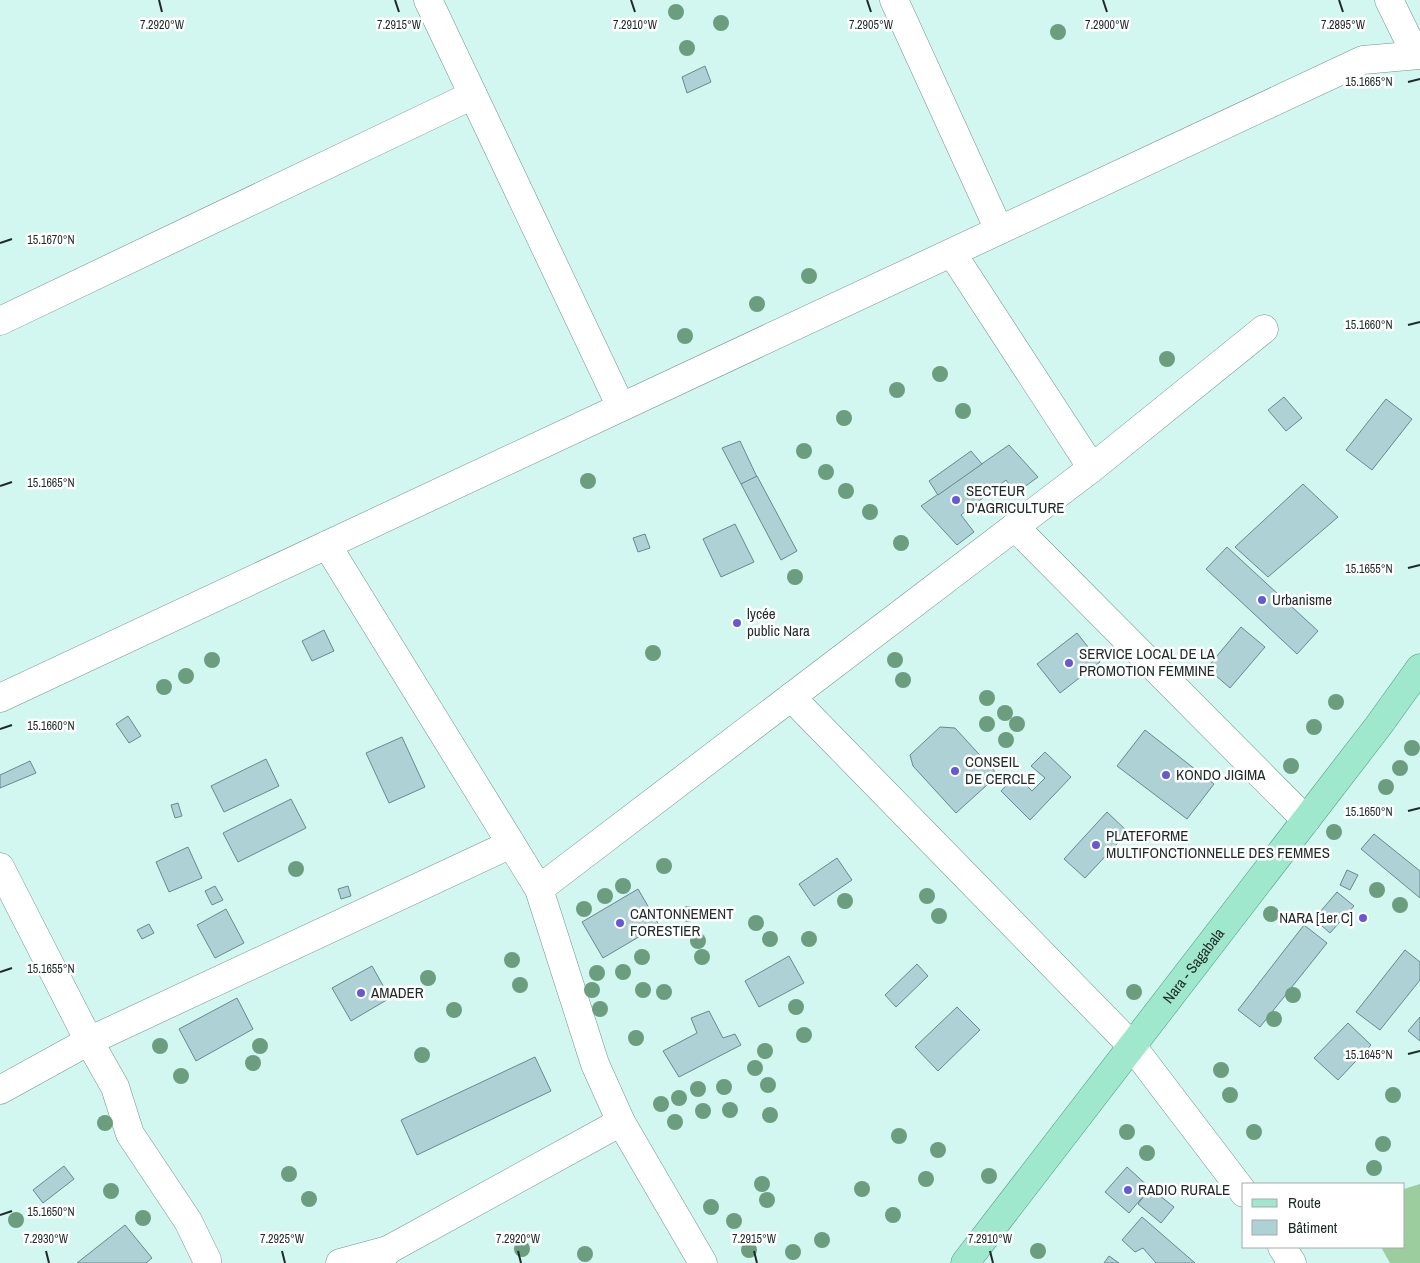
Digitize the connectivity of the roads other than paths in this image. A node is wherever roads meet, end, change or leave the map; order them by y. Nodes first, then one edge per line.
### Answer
1 (428, 0) edge
2 (894, 0) edge
3 (1389, 0) edge
4 (1418, 55) edge
5 (473, 95) junction
6 (999, 230) junction
7 (952, 253) junction
8 (0, 321) edge
9 (1264, 329) dead end
10 (621, 407) junction
11 (1092, 468) junction
12 (1015, 527) junction
13 (327, 545) junction
14 (1420, 668) edge
15 (791, 697) junction
16 (0, 698) edge
17 (1306, 820) junction
18 (511, 844) junction
19 (0, 868) edge
20 (539, 889) junction
21 (89, 1041) junction
22 (1132, 1046) junction
23 (0, 1090) edge
24 (621, 1122) junction
25 (1242, 1190) edge
26 (1283, 1248) edge
27 (383, 1256) edge
28 (207, 1263) edge
29 (340, 1263) edge
30 (703, 1263) edge
31 (965, 1263) edge
32 (1292, 1263) edge

1 - 5 street
2 - 6 street
3 - 4 street
4 - 6 street
5 - 8 street
5 - 10 street
6 - 7 street
7 - 10 street
7 - 11 street
9 - 11 street
10 - 13 street
11 - 12 street
12 - 15 street
12 - 17 street
13 - 16 street
13 - 18 street
14 - 17 main road, Nara - Sagabala
15 - 20 street
15 - 22 street
17 - 22 main road, Nara - Sagabala
18 - 20 street
18 - 21 street
19 - 21 street
20 - 24 street
21 - 23 street
21 - 28 street
22 - 25 street
22 - 31 main road, Nara - Sagabala
24 - 27 street
24 - 30 street
26 - 32 street
27 - 29 street

